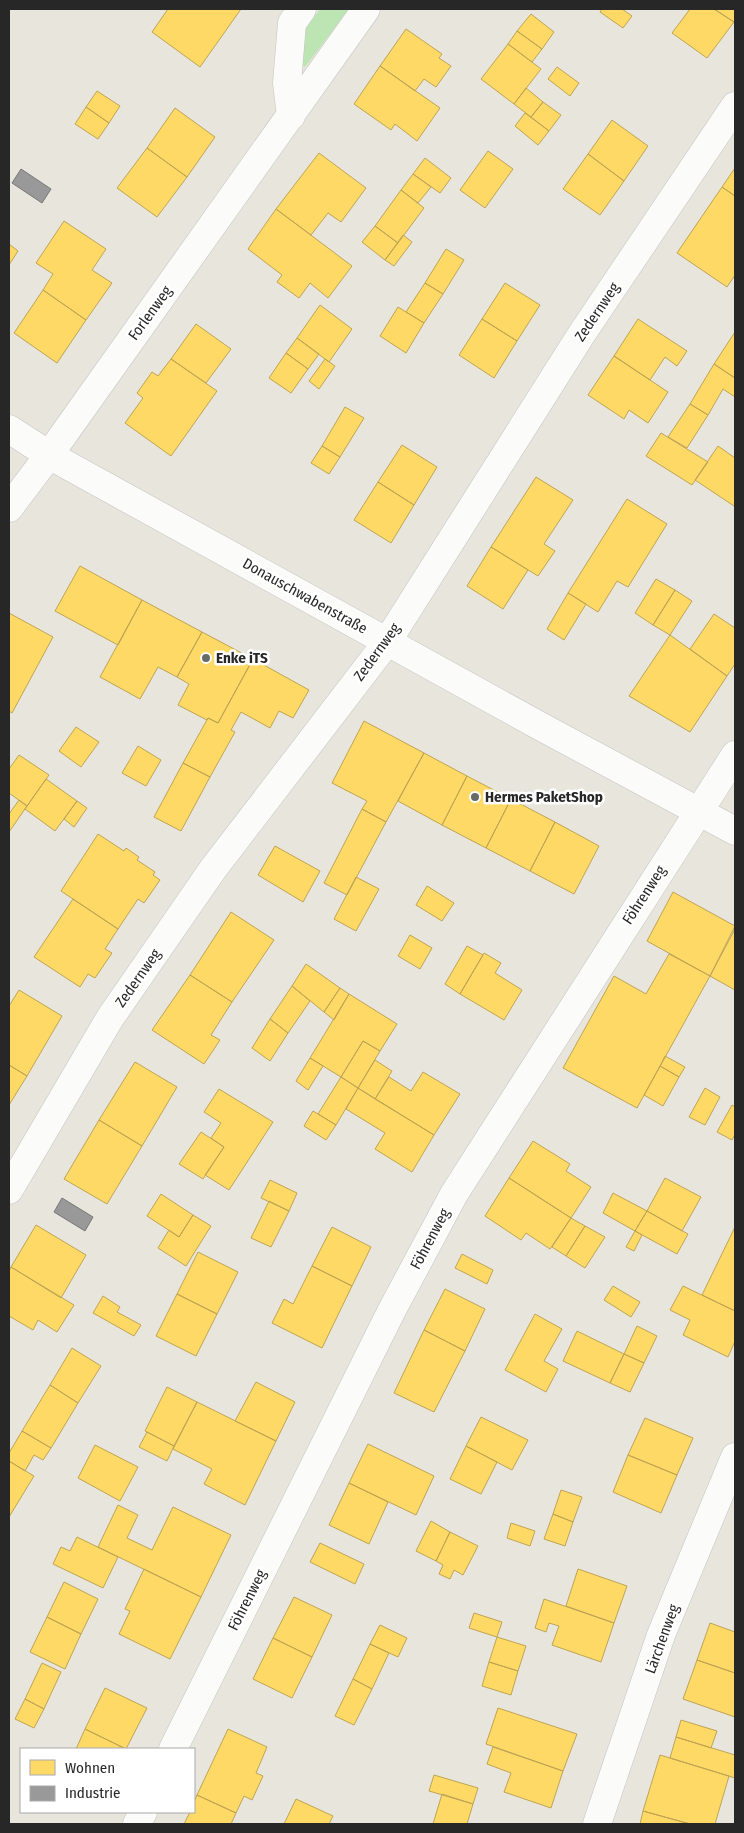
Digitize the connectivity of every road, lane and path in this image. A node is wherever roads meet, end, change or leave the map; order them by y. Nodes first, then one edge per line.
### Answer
1 (302, 9) edge
2 (366, 9) edge
3 (735, 106) edge
4 (291, 116) junction
5 (9, 429) edge
6 (49, 455) junction
7 (9, 508) edge
8 (387, 642) junction
9 (735, 755) edge
10 (698, 811) junction
11 (735, 831) edge
12 (9, 1190) edge
13 (735, 1457) edge
14 (173, 1748) edge
15 (597, 1824) edge

1 - 4 street
2 - 4 street, Forlenweg
3 - 8 street, Zedernweg
4 - 6 street, Forlenweg
5 - 6 street, Donauschwabenstraße
6 - 7 street, Forlenweg
6 - 8 street, Donauschwabenstraße
8 - 10 street, Donauschwabenstraße
8 - 12 street, Zedernweg
9 - 10 street, Föhrenweg
10 - 11 street, Donauschwabenstraße
10 - 14 street, Föhrenweg
13 - 15 street, Lärchenweg

